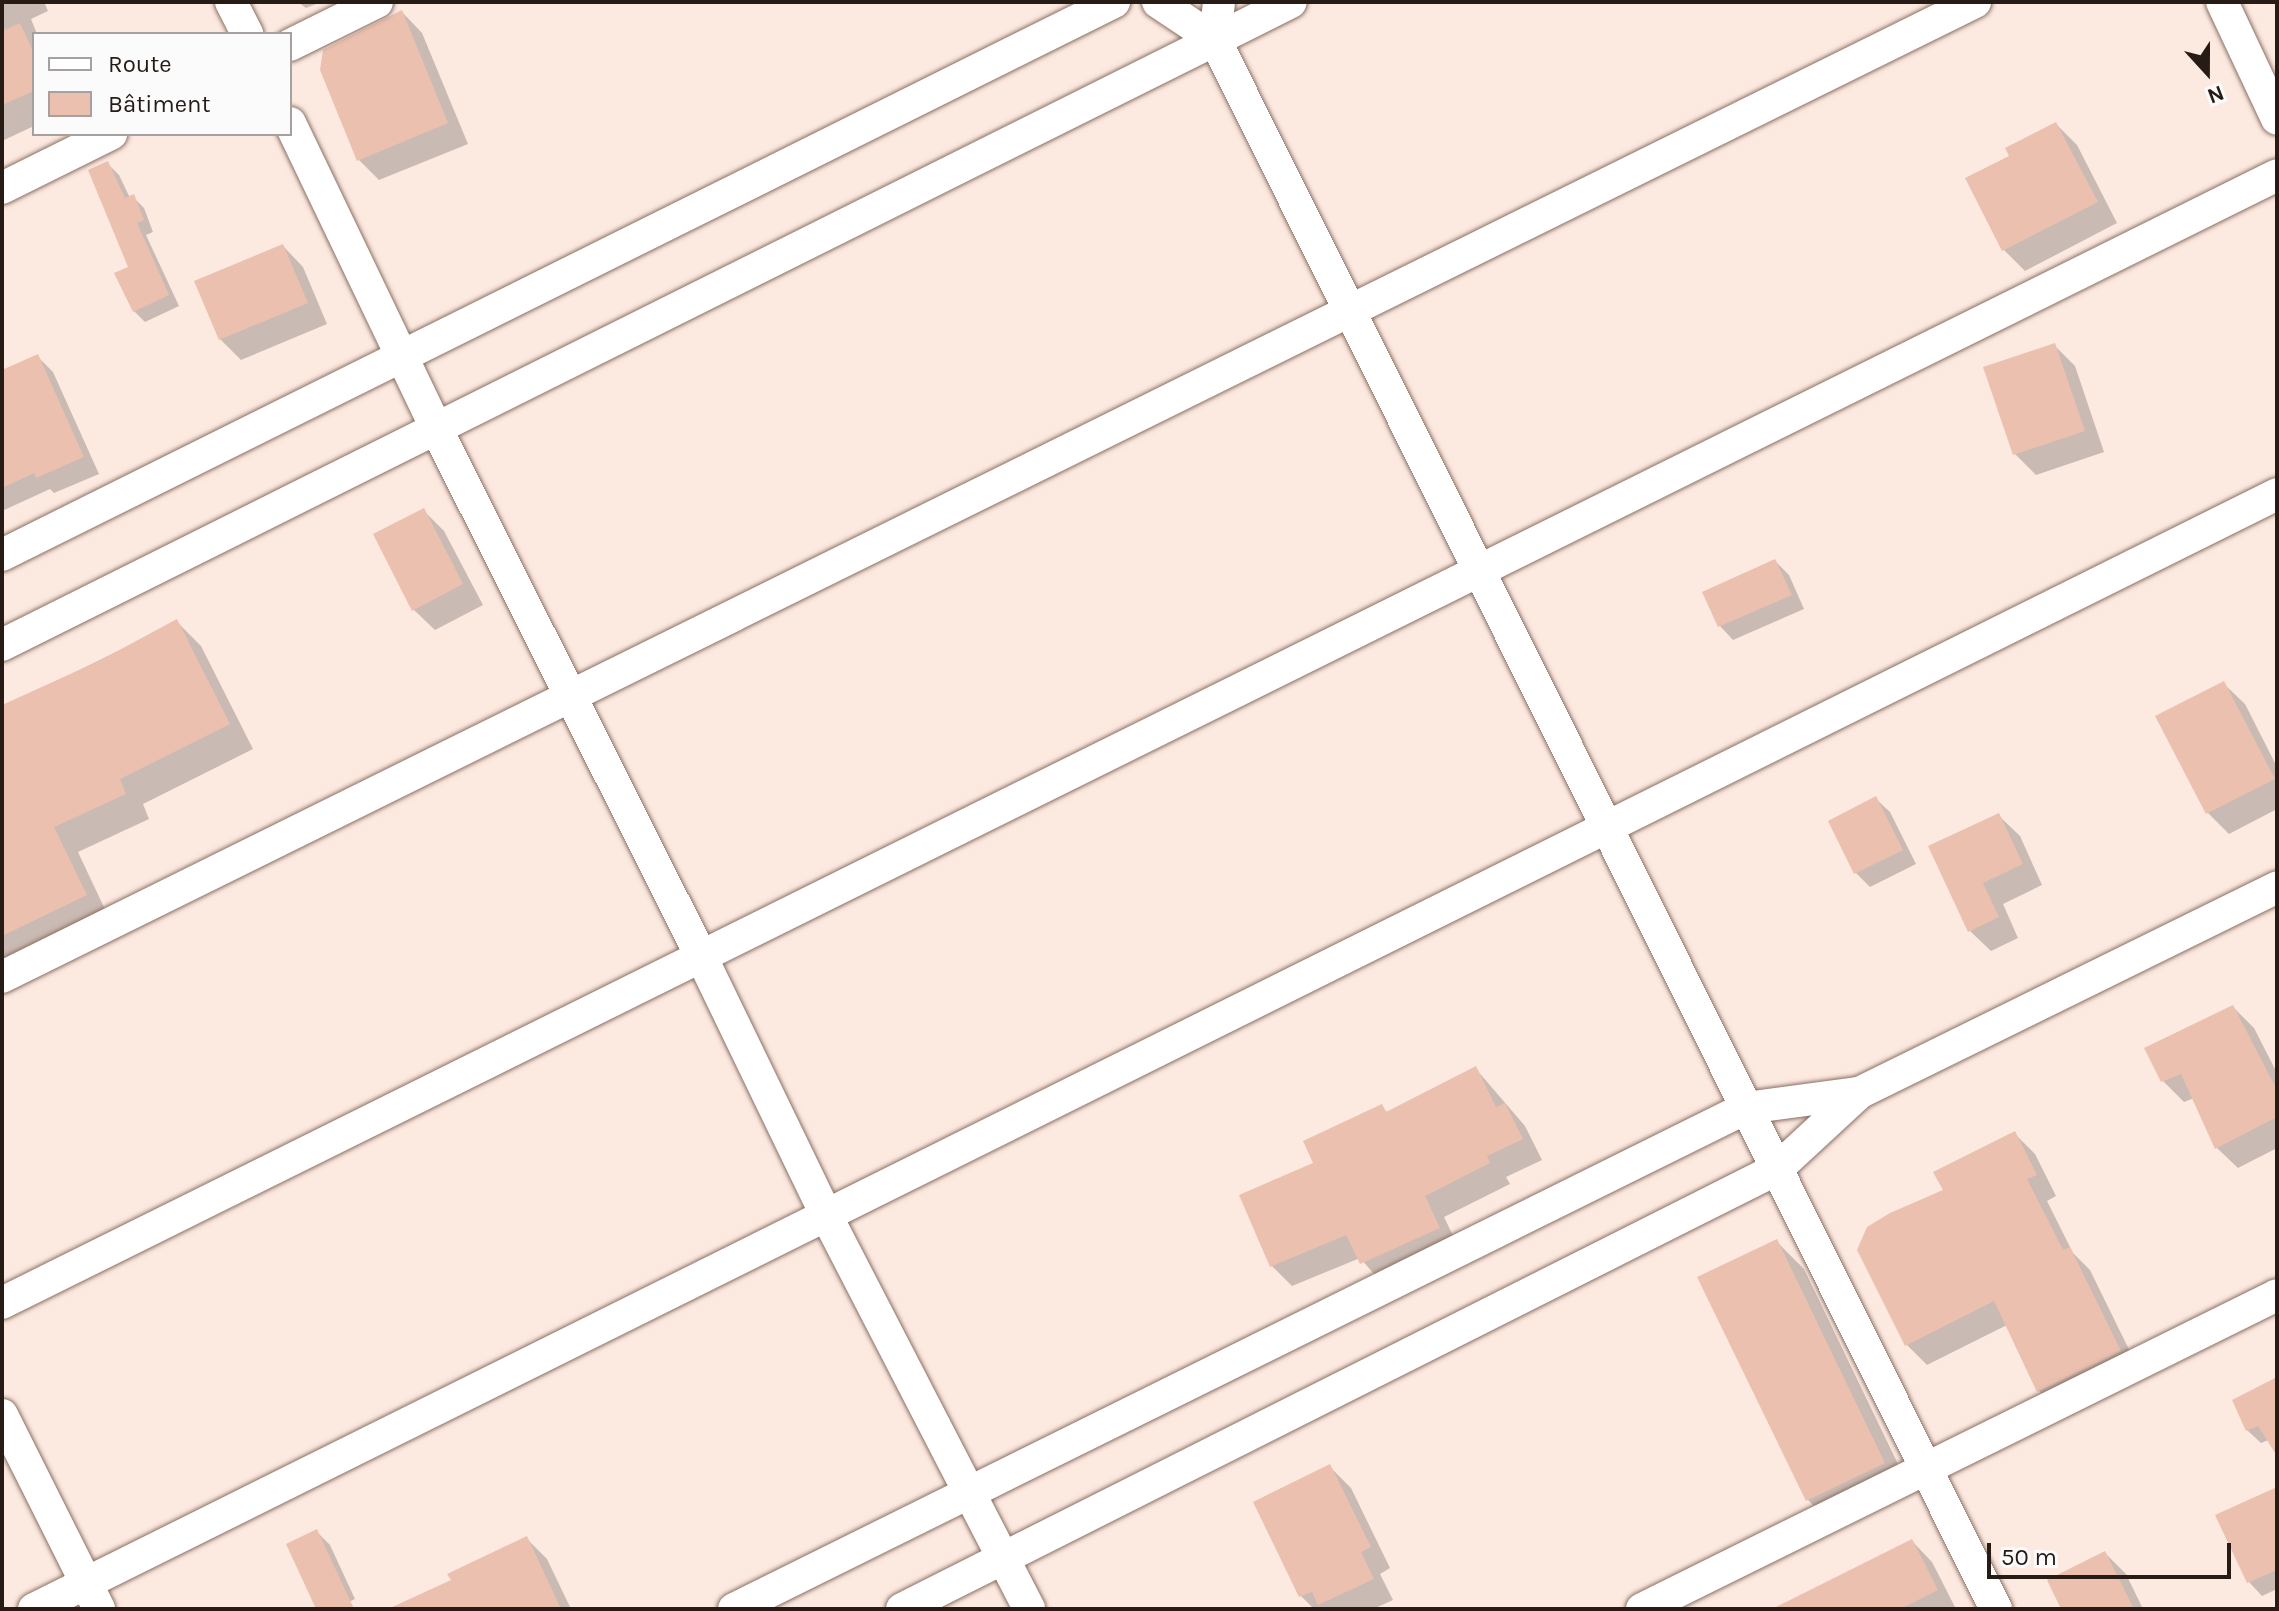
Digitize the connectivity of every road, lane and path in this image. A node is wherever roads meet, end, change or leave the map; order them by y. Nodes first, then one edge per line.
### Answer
1 (231, 2) edge
2 (377, 2) edge
3 (1114, 2) edge
4 (1158, 2) edge
5 (1219, 2) edge
6 (1291, 2) edge
7 (1975, 2) edge
8 (2222, 2) edge
9 (246, 32) edge
10 (1215, 40) junction
11 (292, 44) edge
12 (2277, 119) edge
13 (292, 127) edge
14 (107, 136) edge
15 (2277, 175) edge
16 (2, 188) edge
17 (1350, 310) junction
18 (402, 358) junction
19 (436, 428) junction
20 (2277, 494) edge
21 (2, 555) edge
22 (1479, 569) junction
23 (2, 645) edge
24 (570, 696) junction
25 (1606, 827) junction
26 (2277, 887) edge
27 (701, 956) junction
28 (2, 977) edge
29 (1859, 1093) junction
30 (1746, 1108) junction
31 (1777, 1169) junction
32 (826, 1215) junction
33 (2277, 1295) edge
34 (2, 1303) edge
35 (2, 1415) edge
36 (1926, 1469) junction
37 (968, 1493) junction
38 (1003, 1558) junction
39 (92, 1596) edge
40 (34, 1609) edge
41 (734, 1609) edge
42 (902, 1609) edge
43 (1029, 1609) edge
44 (1642, 1609) edge
45 (1996, 1609) edge

1 - 9 street
2 - 11 street
3 - 18 street
4 - 10 street
5 - 10 street
6 - 10 street
7 - 17 street
8 - 12 street
10 - 17 street
10 - 19 street
13 - 18 street
14 - 16 street
15 - 22 street
17 - 22 street
17 - 24 street
18 - 19 street
18 - 21 street
19 - 23 street
19 - 24 street
20 - 25 street
22 - 25 street
22 - 27 street
24 - 27 street
24 - 28 street
25 - 30 street
25 - 32 street
26 - 29 street
27 - 32 street
27 - 34 street
29 - 30 street
29 - 31 street
30 - 31 street
30 - 37 street
31 - 36 street
31 - 38 street
32 - 37 street
32 - 39 street
33 - 36 street
35 - 39 street
36 - 44 street
36 - 45 street
37 - 38 street
37 - 41 street
38 - 42 street
38 - 43 street
39 - 40 street

